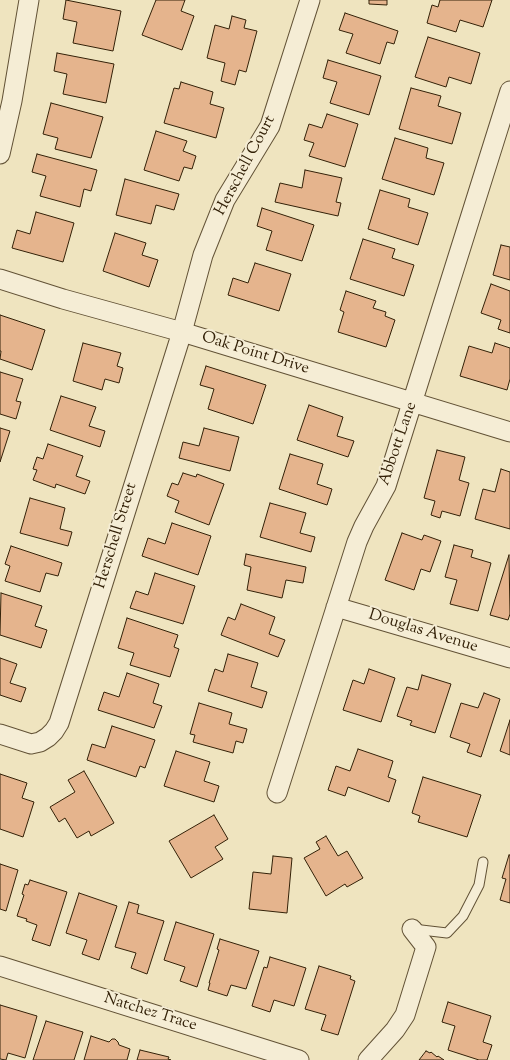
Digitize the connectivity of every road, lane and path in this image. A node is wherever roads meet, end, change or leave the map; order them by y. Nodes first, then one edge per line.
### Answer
1 (29, 0) edge
2 (310, 0) edge
3 (510, 91) edge
4 (0, 154) edge
5 (0, 279) edge
6 (182, 332) junction
7 (413, 402) junction
8 (510, 432) edge
9 (336, 607) junction
10 (510, 658) edge
11 (0, 734) edge
12 (277, 793) dead end
13 (484, 862) dead end
14 (412, 929) joint
15 (0, 966) edge
16 (299, 1060) edge
17 (368, 1060) edge

1 - 4 street
2 - 6 street, Herschell Court
3 - 7 street, Abbott Lane
5 - 6 street, Oak Point Drive
6 - 7 street, Oak Point Drive
6 - 11 street, Herschell Street
7 - 8 street, Oak Point Drive
7 - 9 street, Abbott Lane
9 - 10 street, Douglas Avenue
9 - 12 street, Abbott Lane
13 - 14 lane
14 - 17 street
15 - 16 street, Natchez Trace

